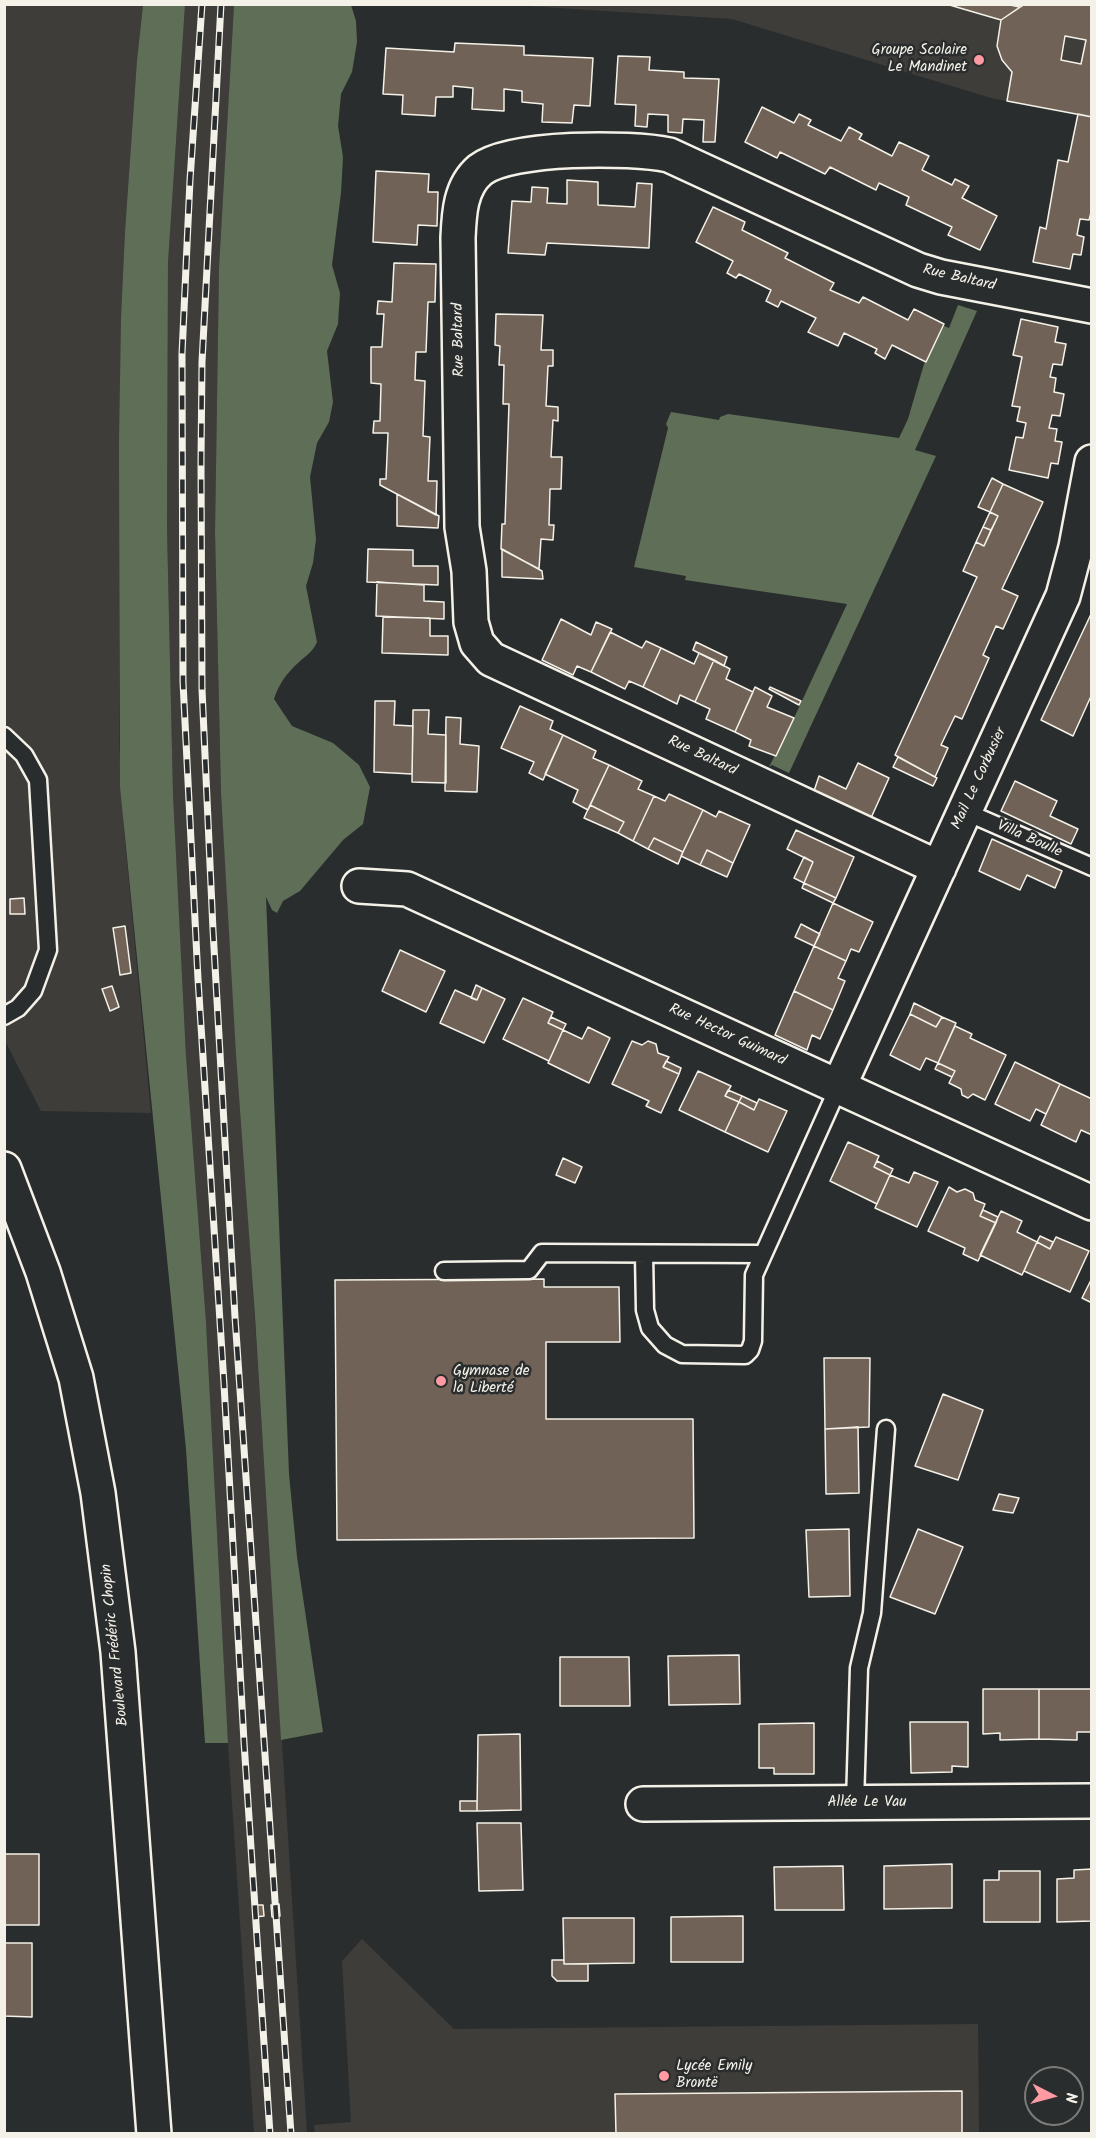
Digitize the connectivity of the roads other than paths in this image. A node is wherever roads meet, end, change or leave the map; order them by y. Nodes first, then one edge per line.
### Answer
1 (1092, 306) edge
2 (1092, 462) edge
3 (1084, 546) edge
4 (4, 736) edge
5 (966, 812) junction
6 (1092, 867) edge
7 (939, 868) junction
8 (359, 886) dead end
9 (4, 1016) edge
10 (839, 1086) junction
11 (4, 1169) edge
12 (1092, 1203) edge
13 (644, 1254) junction
14 (762, 1254) junction
15 (444, 1271) dead end
16 (886, 1429) dead end
17 (1092, 1801) edge
18 (855, 1803) junction
19 (643, 1804) dead end
20 (154, 2133) edge

1 - 7 street, Rue Baltard
2 - 3 street, Mail Le Corbusier
3 - 5 street, Mail Le Corbusier
4 - 9 lane
5 - 6 lane, Villa Boulle
5 - 7 street, Mail Le Corbusier
7 - 10 street, Mail Le Corbusier
8 - 10 street, Rue Hector Guimard
10 - 12 street, Rue Hector Guimard
10 - 14 lane
11 - 20 street, Boulevard Frédéric Chopin
13 - 14 lane
13 - 14 lane
13 - 15 lane
16 - 18 lane
17 - 18 street, Allée Le Vau
18 - 19 street, Allée Le Vau

